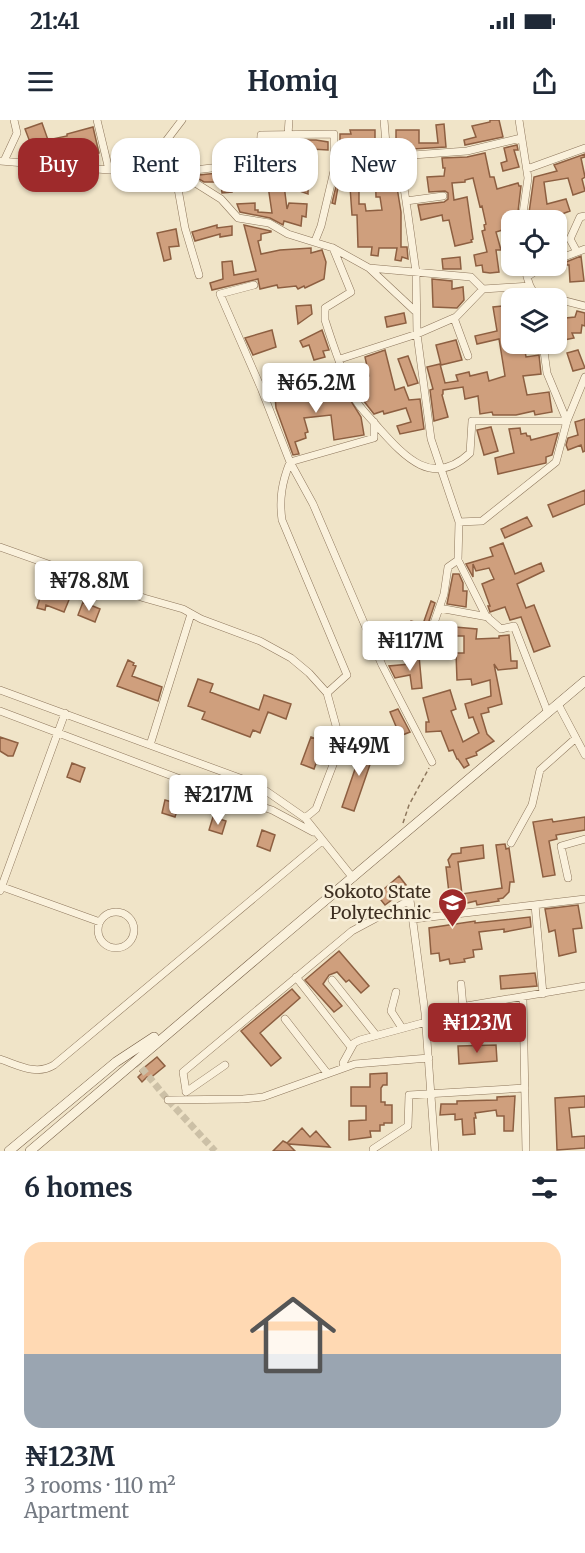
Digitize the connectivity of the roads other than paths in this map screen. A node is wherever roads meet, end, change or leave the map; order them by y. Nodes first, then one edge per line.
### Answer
1 (14, 120) edge
2 (97, 120) edge
3 (182, 120) edge
4 (289, 120) edge
5 (384, 120) edge
6 (519, 120) edge
7 (288, 135) junction
8 (168, 138) edge
9 (386, 138) edge
10 (521, 138) junction
11 (585, 148) edge
12 (417, 155) edge
13 (2, 161) edge
14 (200, 169) edge
15 (527, 169) junction
16 (109, 170) joint
17 (200, 187) edge
18 (178, 192) edge
19 (405, 192) edge
20 (443, 196) dead end
21 (406, 201) junction
22 (524, 210) edge
23 (585, 216) edge
24 (315, 241) junction
25 (333, 248) junction
26 (585, 249) edge
27 (577, 252) junction
28 (567, 256) edge
29 (369, 268) junction
30 (416, 272) junction
31 (200, 275) dead end
32 (527, 277) edge
33 (254, 285) dead end
34 (531, 288) edge
35 (483, 290) junction
36 (501, 291) edge
37 (567, 301) edge
38 (585, 306) edge
39 (415, 310) junction
40 (454, 318) junction
41 (417, 334) junction
42 (544, 354) edge
43 (468, 356) dead end
44 (340, 359) junction
45 (585, 377) edge
46 (348, 382) junction
47 (261, 388) junction
48 (567, 421) junction
49 (374, 422) junction
50 (290, 462) junction
51 (441, 470) junction
52 (459, 522) junction
53 (0, 547) edge
54 (459, 560) junction
55 (439, 608) junction
56 (191, 614) junction
57 (488, 617) junction
58 (424, 652) dead end
59 (585, 681) edge
60 (0, 690) edge
61 (327, 693) junction
62 (558, 704) junction
63 (0, 711) edge
64 (65, 713) junction
65 (548, 713) junction
66 (57, 733) junction
67 (576, 738) junction
68 (150, 745) junction
69 (585, 755) edge
70 (432, 762) road end
71 (305, 818) junction
72 (320, 838) junction
73 (585, 839) edge
74 (511, 843) dead end
75 (353, 878) junction
76 (568, 878) dead end
77 (1, 888) edge
78 (585, 899) edge
79 (535, 905) junction
80 (412, 919) junction
81 (100, 922) junction
82 (296, 977) junction
83 (332, 980) dead end
84 (461, 984) dead end
85 (585, 986) edge
86 (396, 992) dead end
87 (543, 994) junction
88 (523, 998) junction
89 (475, 1005) junction
90 (463, 1007) junction
91 (425, 1013) junction
92 (184, 1018) junction
93 (285, 1019) dead end
94 (426, 1022) junction
95 (402, 1028) junction
96 (376, 1035) junction
97 (476, 1038) dead end
98 (351, 1047) junction
99 (429, 1058) junction
100 (0, 1059) edge
101 (225, 1065) dead end
102 (344, 1067) junction
103 (327, 1073) junction
104 (525, 1088) junction
105 (186, 1091) junction
106 (432, 1094) junction
107 (168, 1100) dead end
108 (186, 1100) junction
109 (9, 1151) edge
110 (30, 1151) edge
111 (373, 1151) edge
112 (435, 1151) edge
113 (526, 1151) edge

1 - 13 street
2 - 16 street
3 - 8 street
4 - 7 street
5 - 9 street
6 - 10 street
7 - 14 street
7 - 24 street
10 - 12 street
10 - 15 street
11 - 15 street
13 - 16 street
15 - 22 street
17 - 24 street
18 - 31 street
19 - 21 street
20 - 21 street
21 - 30 street
23 - 27 street
24 - 25 street
25 - 29 street
25 - 44 street
26 - 27 street
27 - 28 street
29 - 30 street
29 - 39 street
30 - 35 street
30 - 39 street
32 - 34 street
33 - 47 street
35 - 36 street
35 - 40 street
37 - 38 street
39 - 41 street
40 - 41 street
40 - 43 street
41 - 44 street
41 - 51 street
42 - 48 street
44 - 46 street
45 - 48 street
46 - 47 street
46 - 49 street
47 - 50 street
48 - 51 street
48 - 52 street
49 - 50 street
49 - 51 street
50 - 61 street
50 - 70 street
51 - 52 street
52 - 54 street
53 - 56 street
54 - 55 street
54 - 57 street
55 - 57 street
55 - 58 street
56 - 61 street
56 - 68 street
57 - 65 street
59 - 62 street
60 - 64 street
61 - 71 street
62 - 65 street
62 - 67 street
63 - 66 street
64 - 66 street
64 - 68 street
65 - 75 street
66 - 72 street
66 - 77 street
67 - 69 street
67 - 74 street
68 - 71 street
71 - 72 street
72 - 75 street
72 - 100 street
73 - 76 street
75 - 92 street
77 - 81 street
78 - 79 street
79 - 80 street
79 - 87 street
80 - 82 street
80 - 91 street
81 - 81 street
82 - 98 street
82 - 105 street
83 - 96 street
84 - 90 street
85 - 87 street
86 - 95 street
87 - 88 street
88 - 89 street
88 - 104 street
89 - 90 street
89 - 97 street
90 - 91 street
91 - 94 street
92 - 109 street
92 - 110 street
93 - 103 street
94 - 95 street
94 - 99 street
95 - 96 street
96 - 98 street
98 - 102 street
99 - 102 street
99 - 106 street
101 - 105 street
102 - 103 street
103 - 108 street
104 - 106 street
104 - 113 street
105 - 108 street
106 - 111 street
106 - 112 street
107 - 108 street

